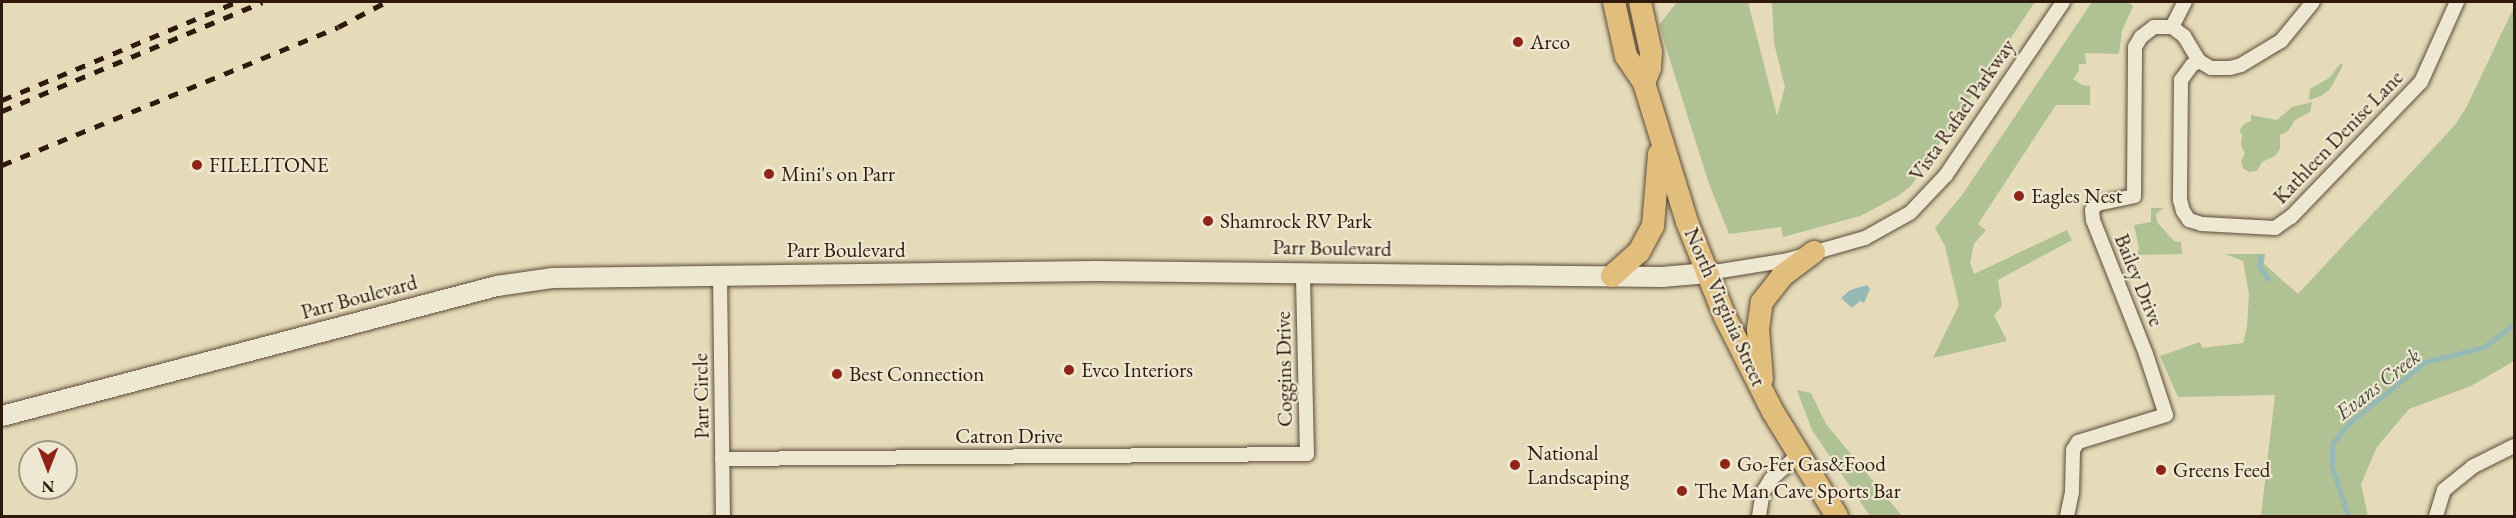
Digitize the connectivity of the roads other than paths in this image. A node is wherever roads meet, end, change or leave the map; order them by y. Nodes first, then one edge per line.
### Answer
1 (1614, 2) edge
2 (1641, 2) edge
3 (2063, 2) edge
4 (2186, 2) edge
5 (2457, 2) edge
6 (2309, 3) edge
7 (2172, 27) junction
8 (2199, 61) junction
9 (1644, 83) junction
10 (1660, 137) junction
11 (1814, 252) junction
12 (1304, 272) junction
13 (1708, 273) junction
14 (720, 275) junction
15 (1612, 276) junction
16 (1763, 392) junction
17 (2, 416) edge
18 (2514, 446) edge
19 (1296, 454) joint
20 (1799, 455) junction
21 (722, 459) junction
22 (723, 516) edge
23 (1759, 516) edge
24 (1837, 516) edge
25 (2067, 516) edge
26 (2436, 516) edge

1 - 9 main road, North Virginia Street
2 - 9 main road, North Virginia Street
3 - 11 street, Vista Rafael Parkway
4 - 7 street
5 - 8 street, Kathleen Denise Lane
6 - 8 street
7 - 8 street
7 - 25 street, Bailey Drive
9 - 10 main road, North Virginia Street
10 - 13 main road, North Virginia Street
10 - 15 main road
11 - 13 street, Vista Rafael Parkway
11 - 16 main road
12 - 14 main road, Parr Boulevard
12 - 15 main road, Parr Boulevard
12 - 19 street, Coggins Drive
13 - 15 main road, Parr Boulevard
13 - 16 main road, North Virginia Street
14 - 17 main road, Parr Boulevard
14 - 21 street, Parr Circle
16 - 20 main road, North Virginia Street
18 - 26 street
19 - 21 street, Catron Drive
20 - 23 street
20 - 24 main road, North Virginia Street
21 - 22 street, Parr Circle

